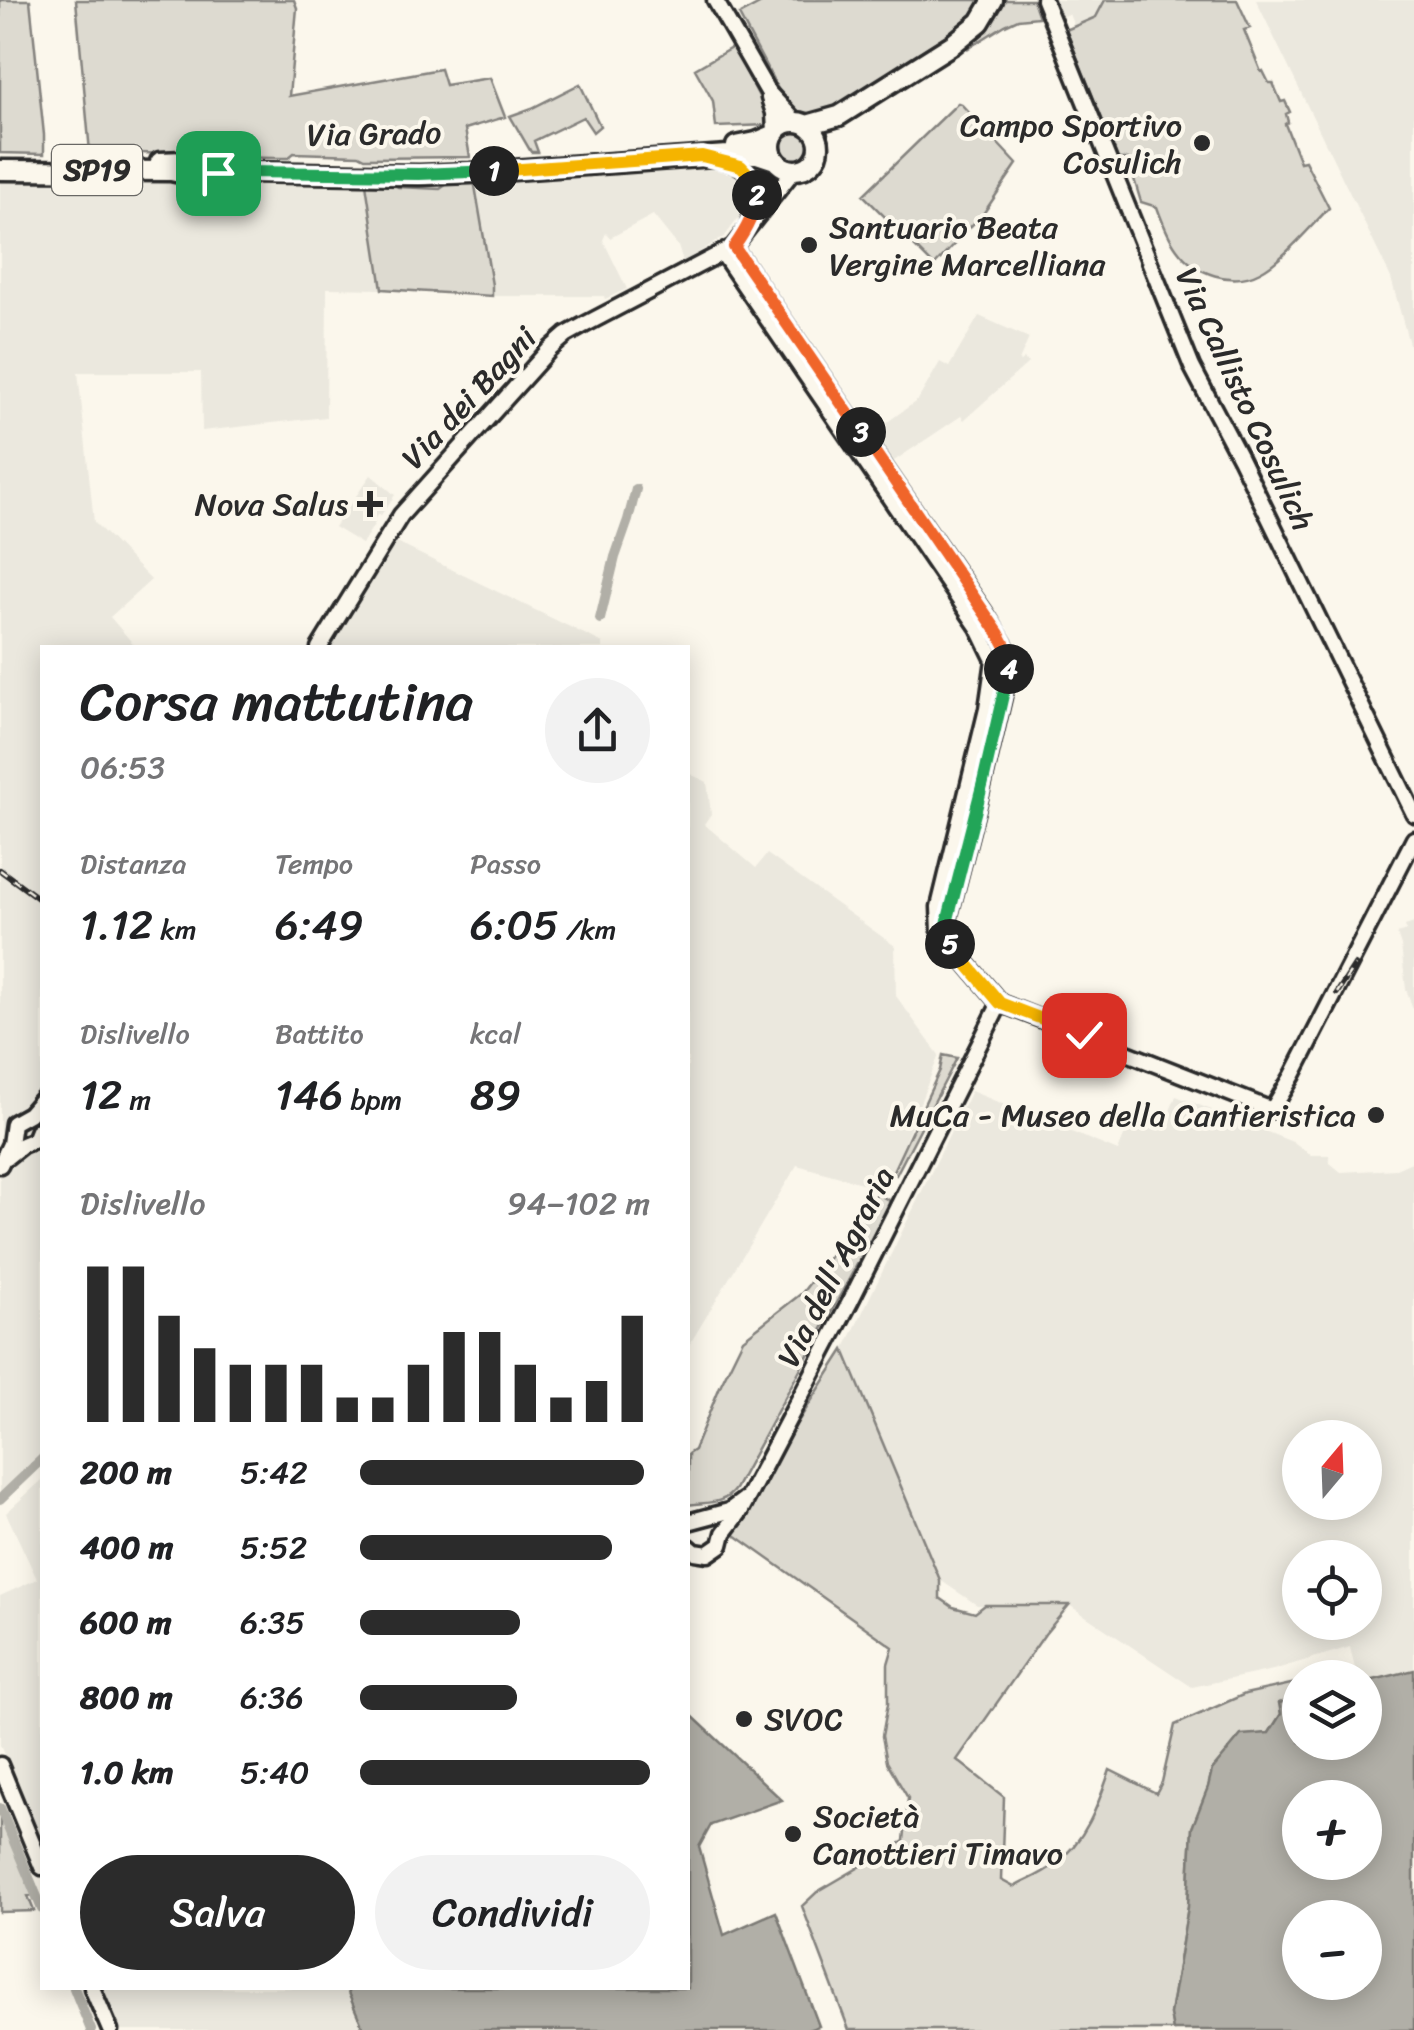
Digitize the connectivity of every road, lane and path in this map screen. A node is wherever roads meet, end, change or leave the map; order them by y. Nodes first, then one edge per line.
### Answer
1 (715, 0) edge
2 (993, 0) edge
3 (1044, 0) edge
4 (768, 92) junction
5 (839, 116) junction
6 (801, 123) junction
7 (774, 133) junction
8 (819, 143) junction
9 (214, 156) junction
10 (702, 156) junction
11 (0, 160) edge
12 (782, 165) junction
13 (194, 167) junction
14 (0, 170) edge
15 (216, 176) junction
16 (733, 245) junction
17 (320, 645) edge
18 (1414, 814) edge
19 (1414, 839) edge
20 (948, 942) junction
21 (1000, 1003) junction
22 (40, 1107) edge
23 (31, 1136) edge
24 (0, 1165) edge
25 (744, 1500) junction
26 (693, 1521) edge
27 (724, 1532) junction
28 (690, 1548) edge
29 (0, 1765) edge
30 (40, 1863) edge
31 (93, 1990) edge
32 (110, 2030) edge

1 - 4 street
2 - 5 main road
3 - 18 street, Via Callisto Cosulich
4 - 6 street
4 - 7 street
5 - 6 main road
5 - 8 main road
6 - 7 main road
6 - 8 main road
7 - 9 main road, Via Grado / SP19
7 - 12 main road
8 - 12 main road
9 - 13 main road, Via Grado / SP19
9 - 15 main road
10 - 12 main road, Via Grado / SP19
10 - 15 main road, Via Grado / SP19
10 - 16 street
11 - 13 main road, Via Grado / SP19
12 - 16 street
13 - 14 main road, Via Grado / SP19
13 - 15 main road, Via Grado / SP19
16 - 17 street, Via dei Bagni
16 - 20 street
16 - 20 street
19 - 21 street
20 - 21 street
21 - 25 street, Via dell'Agraria
22 - 23 street
23 - 24 street
25 - 26 street
25 - 27 street, Via dell'Agraria
26 - 27 street
27 - 28 street
29 - 30 street
31 - 32 street

